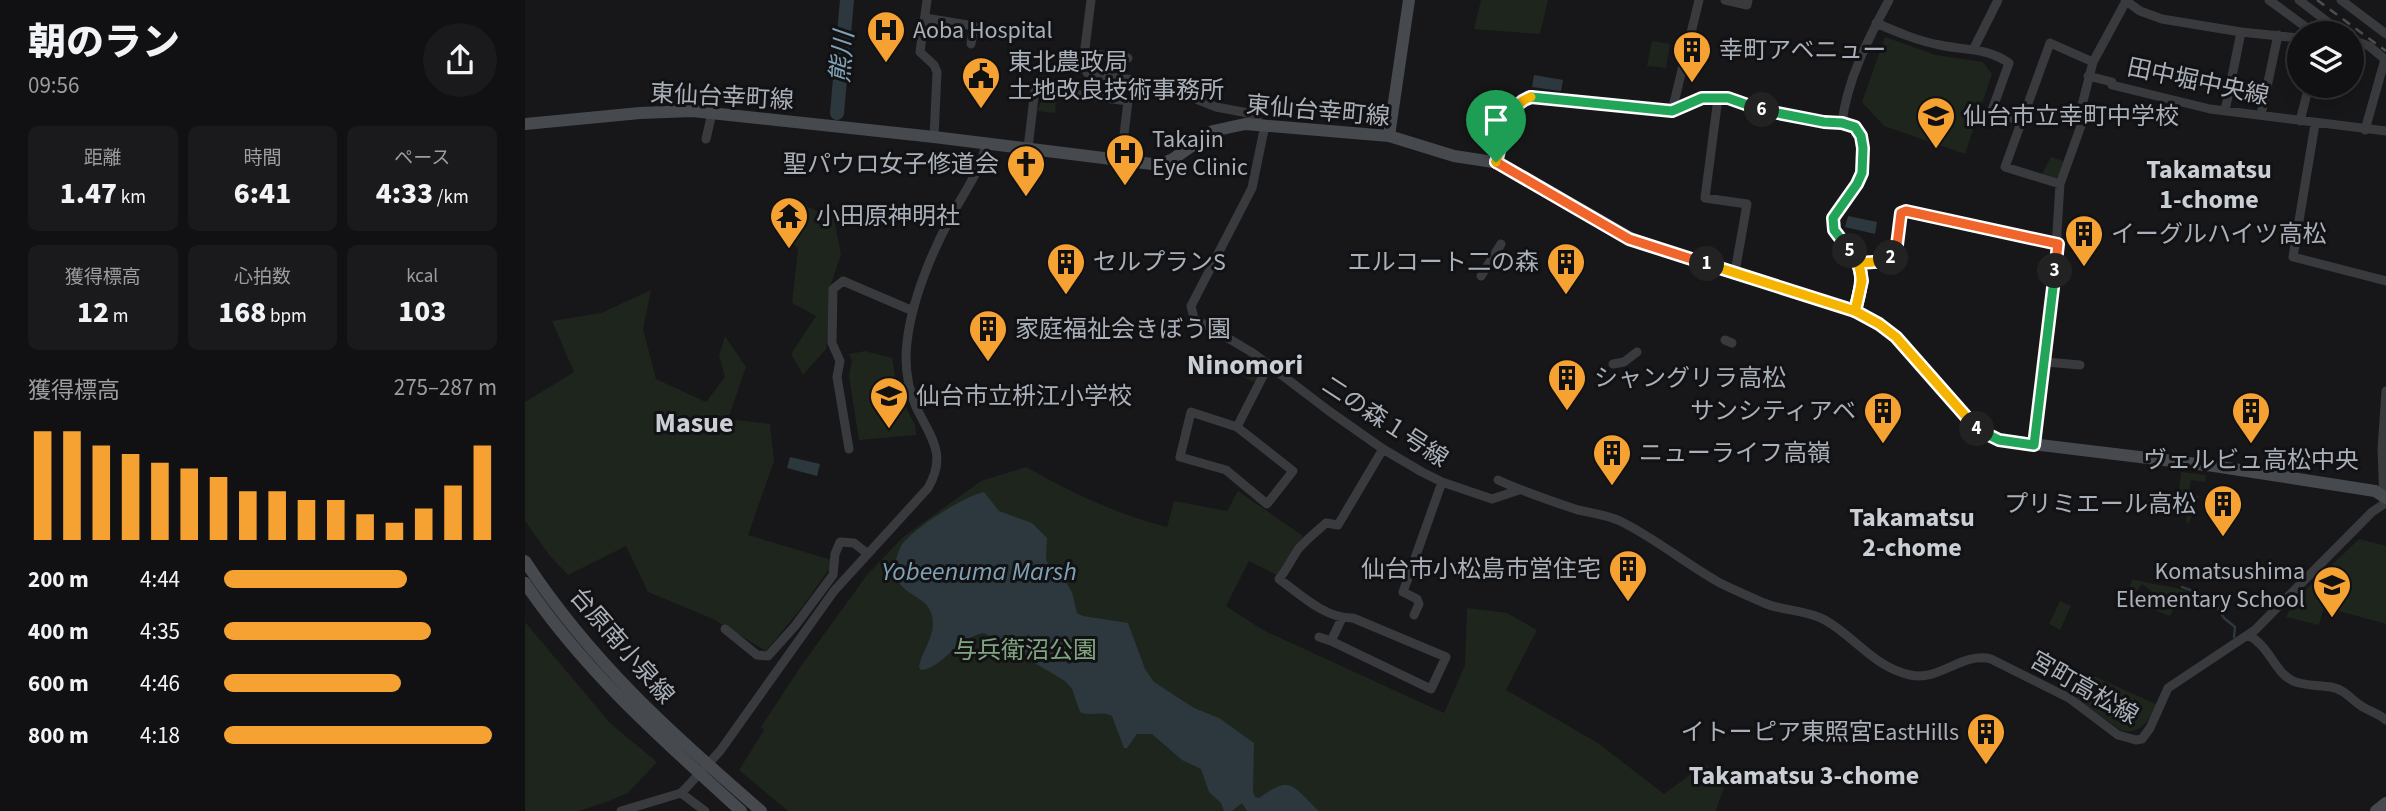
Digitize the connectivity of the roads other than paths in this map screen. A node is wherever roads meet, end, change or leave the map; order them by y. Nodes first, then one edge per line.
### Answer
1 (927, 0) edge
2 (1091, 0) edge
3 (1409, 0) edge
4 (1699, 0) edge
5 (1725, 0) edge
6 (1748, 0) edge
7 (1889, 0) edge
8 (1998, 0) edge
9 (2125, 0) edge
10 (2269, 0) edge
11 (2299, 0) edge
12 (2341, 0) edge
13 (925, 18) junction
14 (2298, 21) edge
15 (2326, 21) edge
16 (1877, 23) junction
17 (2241, 32) junction
18 (2386, 34) edge
19 (2279, 35) junction
20 (2287, 36) edge
21 (971, 44) dead end
22 (2364, 44) edge
23 (1973, 50) junction
24 (1085, 53) junction
25 (1128, 58) dead end
26 (2385, 59) edge
27 (2093, 62) junction
28 (2088, 76) junction
29 (1718, 98) junction
30 (2306, 98) edge
31 (1672, 111) junction
32 (2225, 111) junction
33 (712, 113) junction
34 (2261, 115) junction
35 (2022, 121) junction
36 (2300, 121) junction
37 (1842, 123) junction
38 (525, 124) edge
39 (2315, 124) junction
40 (1263, 125) junction
41 (2365, 130) junction
42 (2386, 131) edge
43 (1389, 136) junction
44 (934, 137) junction
45 (706, 139) dead end
46 (986, 143) junction
47 (1028, 148) junction
48 (1121, 160) junction
49 (1496, 162) junction
50 (2060, 184) junction
51 (1501, 244) dead end
52 (2058, 244) junction
53 (1859, 263) junction
54 (1735, 272) junction
55 (1481, 276) dead end
56 (2386, 281) edge
57 (913, 311) junction
58 (1855, 311) junction
59 (1637, 352) dead end
60 (2046, 362) junction
61 (1269, 364) junction
62 (1613, 364) dead end
63 (2080, 365) dead end
64 (2386, 391) edge
65 (1237, 427) junction
66 (2034, 445) junction
67 (849, 449) dead end
68 (1383, 449) junction
69 (1498, 480) dead end
70 (1442, 482) junction
71 (1519, 490) junction
72 (2385, 498) edge
73 (867, 554) junction
74 (525, 561) edge
75 (525, 583) edge
76 (1414, 615) dead end
77 (1342, 618) junction
78 (725, 629) dead end
79 (2248, 635) junction
80 (1319, 638) dead end
81 (1331, 641) junction
82 (2386, 720) edge
83 (690, 757) junction
84 (716, 780) junction
85 (681, 793) junction
86 (2386, 803) edge
87 (621, 811) edge
88 (705, 811) edge
89 (741, 811) edge
90 (761, 811) edge
91 (2376, 811) edge

1 - 13 street
2 - 24 street
3 - 43 street
4 - 31 street
5 - 6 street
7 - 16 street
8 - 23 street
9 - 17 street
9 - 27 street, 田中堀中央線
10 - 14 street
11 - 15 street
12 - 18 street
13 - 21 street
13 - 44 street
16 - 23 street
16 - 37 street
17 - 19 street
17 - 32 street
19 - 20 street
19 - 34 street
22 - 26 street
23 - 35 street
24 - 25 street
24 - 40 street
26 - 41 street
27 - 28 street, 田中堀中央線
27 - 35 street
28 - 32 street, 田中堀中央線
28 - 50 street
29 - 31 street
29 - 37 street
29 - 54 street
30 - 36 street
31 - 49 street
32 - 34 street, 田中堀中央線
33 - 38 street, 東仙台幸町線
33 - 44 street, 東仙台幸町線
33 - 45 street
34 - 36 street, 田中堀中央線
35 - 50 street
36 - 39 street, 田中堀中央線
37 - 53 street
39 - 41 street, 田中堀中央線
39 - 56 street
40 - 43 street, 東仙台幸町線
40 - 48 street, 東仙台幸町線
40 - 61 street, 二の森１号線
41 - 42 street, 田中堀中央線
43 - 49 street, 東仙台幸町線
44 - 46 street, 東仙台幸町線
46 - 47 street, 東仙台幸町線
46 - 57 street
47 - 48 street, 東仙台幸町線
47 - 48 street
49 - 54 street, 東仙台幸町線
50 - 52 street
51 - 55 street
52 - 53 street
52 - 60 street
53 - 58 street
54 - 58 street, 東仙台幸町線
57 - 67 street
57 - 73 street
58 - 66 street, 東仙台幸町線
59 - 62 street
60 - 63 street
60 - 66 street
61 - 65 street
61 - 68 street, 二の森１号線
64 - 72 street
65 - 65 street
66 - 72 street, 東仙台幸町線
68 - 70 street, 二の森１号線
68 - 77 street
69 - 71 street
70 - 71 street, 二の森１号線
70 - 76 street
71 - 79 street, 宮町高松線
72 - 79 street, 宮町高松線
73 - 78 street
73 - 85 street
74 - 83 street, 台原南小泉線
75 - 83 street
77 - 81 street
77 - 81 street
79 - 82 street
80 - 81 street
83 - 84 street
84 - 89 street
84 - 90 street
85 - 87 street
85 - 88 street
86 - 91 street

